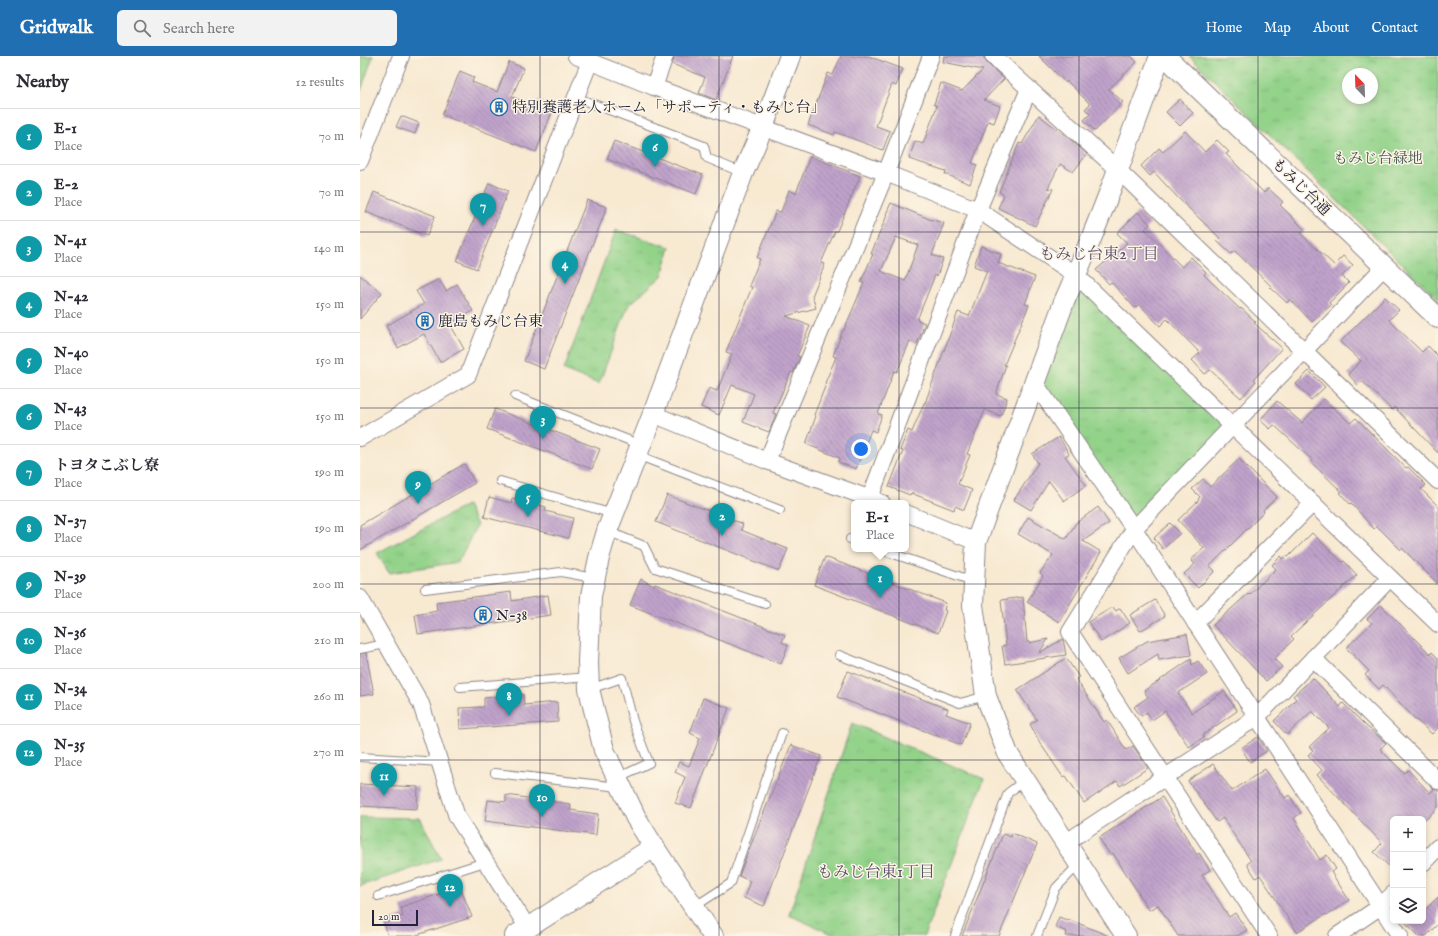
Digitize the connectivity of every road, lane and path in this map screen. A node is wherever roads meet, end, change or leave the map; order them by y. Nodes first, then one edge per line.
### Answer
1 (401, 56) edge
2 (665, 56) edge
3 (790, 56) edge
4 (931, 56) edge
5 (993, 56) edge
6 (1160, 56) edge
7 (1164, 56) edge
8 (583, 59) edge
9 (654, 87) junction
10 (1029, 89) junction
11 (575, 97) junction
12 (763, 127) junction
13 (360, 161) edge
14 (1118, 170) junction
15 (743, 173) junction
16 (886, 173) junction
17 (978, 210) junction
18 (1385, 266) junction
19 (1076, 274) junction
20 (1438, 318) edge
21 (1304, 352) junction
22 (1035, 383) junction
23 (515, 396) dead end
24 (653, 414) junction
25 (1233, 426) junction
26 (360, 438) edge
27 (639, 450) junction
28 (767, 461) junction
29 (500, 481) dead end
30 (1438, 481) edge
31 (876, 500) edge
32 (1313, 503) junction
33 (780, 510) dead end
34 (909, 514) edge
35 (610, 522) junction
36 (1134, 529) junction
37 (976, 542) junction
38 (889, 552) edge
39 (595, 578) junction
40 (1390, 578) junction
41 (974, 581) junction
42 (425, 589) dead end
43 (360, 598) edge
44 (765, 604) dead end
45 (1195, 623) junction
46 (1438, 624) edge
47 (386, 644) junction
48 (360, 649) edge
49 (839, 655) dead end
50 (1313, 658) junction
51 (589, 683) junction
52 (460, 687) dead end
53 (986, 696) junction
54 (1257, 717) junction
55 (782, 733) dead end
56 (360, 757) edge
57 (440, 762) junction
58 (495, 773) dead end
59 (1166, 778) junction
60 (1025, 780) junction
61 (1438, 781) edge
62 (620, 782) junction
63 (1065, 843) junction
64 (654, 847) junction
65 (1438, 847) edge
66 (1426, 860) edge
67 (485, 862) junction
68 (1079, 864) junction
69 (378, 896) dead end
70 (1390, 897) edge
71 (1381, 906) junction
72 (694, 907) junction
73 (522, 932) edge
74 (713, 936) edge
75 (955, 936) edge
76 (1037, 936) edge
77 (1126, 936) edge
78 (1269, 936) edge
79 (1337, 936) edge
80 (1400, 936) edge

1 - 13 street
2 - 9 street
3 - 12 street
4 - 16 street
5 - 10 street
6 - 14 street
7 - 18 street, もみじ台通
8 - 9 street
8 - 11 street
9 - 12 street
10 - 14 street
10 - 17 street
11 - 15 lane
11 - 26 street
12 - 15 street
12 - 16 street
14 - 19 street
14 - 21 street
15 - 24 street
16 - 17 street
16 - 28 street
17 - 19 street
17 - 31 street
18 - 20 street, もみじ台通
18 - 21 street
19 - 22 street
19 - 25 street
21 - 25 street
21 - 30 street
22 - 36 street
22 - 37 street
23 - 27 lane
24 - 27 street
24 - 28 street
25 - 32 street
25 - 36 street
27 - 33 lane
27 - 35 street
28 - 31 street
29 - 35 lane
32 - 40 street
32 - 45 street
34 - 37 street
35 - 39 street
35 - 44 lane
36 - 45 street
36 - 59 street
37 - 41 street
38 - 41 lane
39 - 42 lane
39 - 51 street
40 - 46 street
40 - 50 street
41 - 53 street
43 - 47 street
45 - 54 street
47 - 48 lane
47 - 57 street
49 - 53 lane
50 - 54 street
50 - 61 street
51 - 52 lane
51 - 62 street
51 - 62 lane
53 - 60 street
54 - 59 street
54 - 71 street
55 - 72 lane
56 - 57 lane
57 - 67 street
58 - 62 lane
59 - 63 street
59 - 78 street
60 - 63 street
60 - 75 lane
62 - 64 street
63 - 68 street
64 - 72 street
64 - 73 street
65 - 66 street
67 - 69 lane
67 - 73 street
68 - 76 lane
68 - 77 street
70 - 71 street
71 - 79 street
71 - 80 street
72 - 74 street

